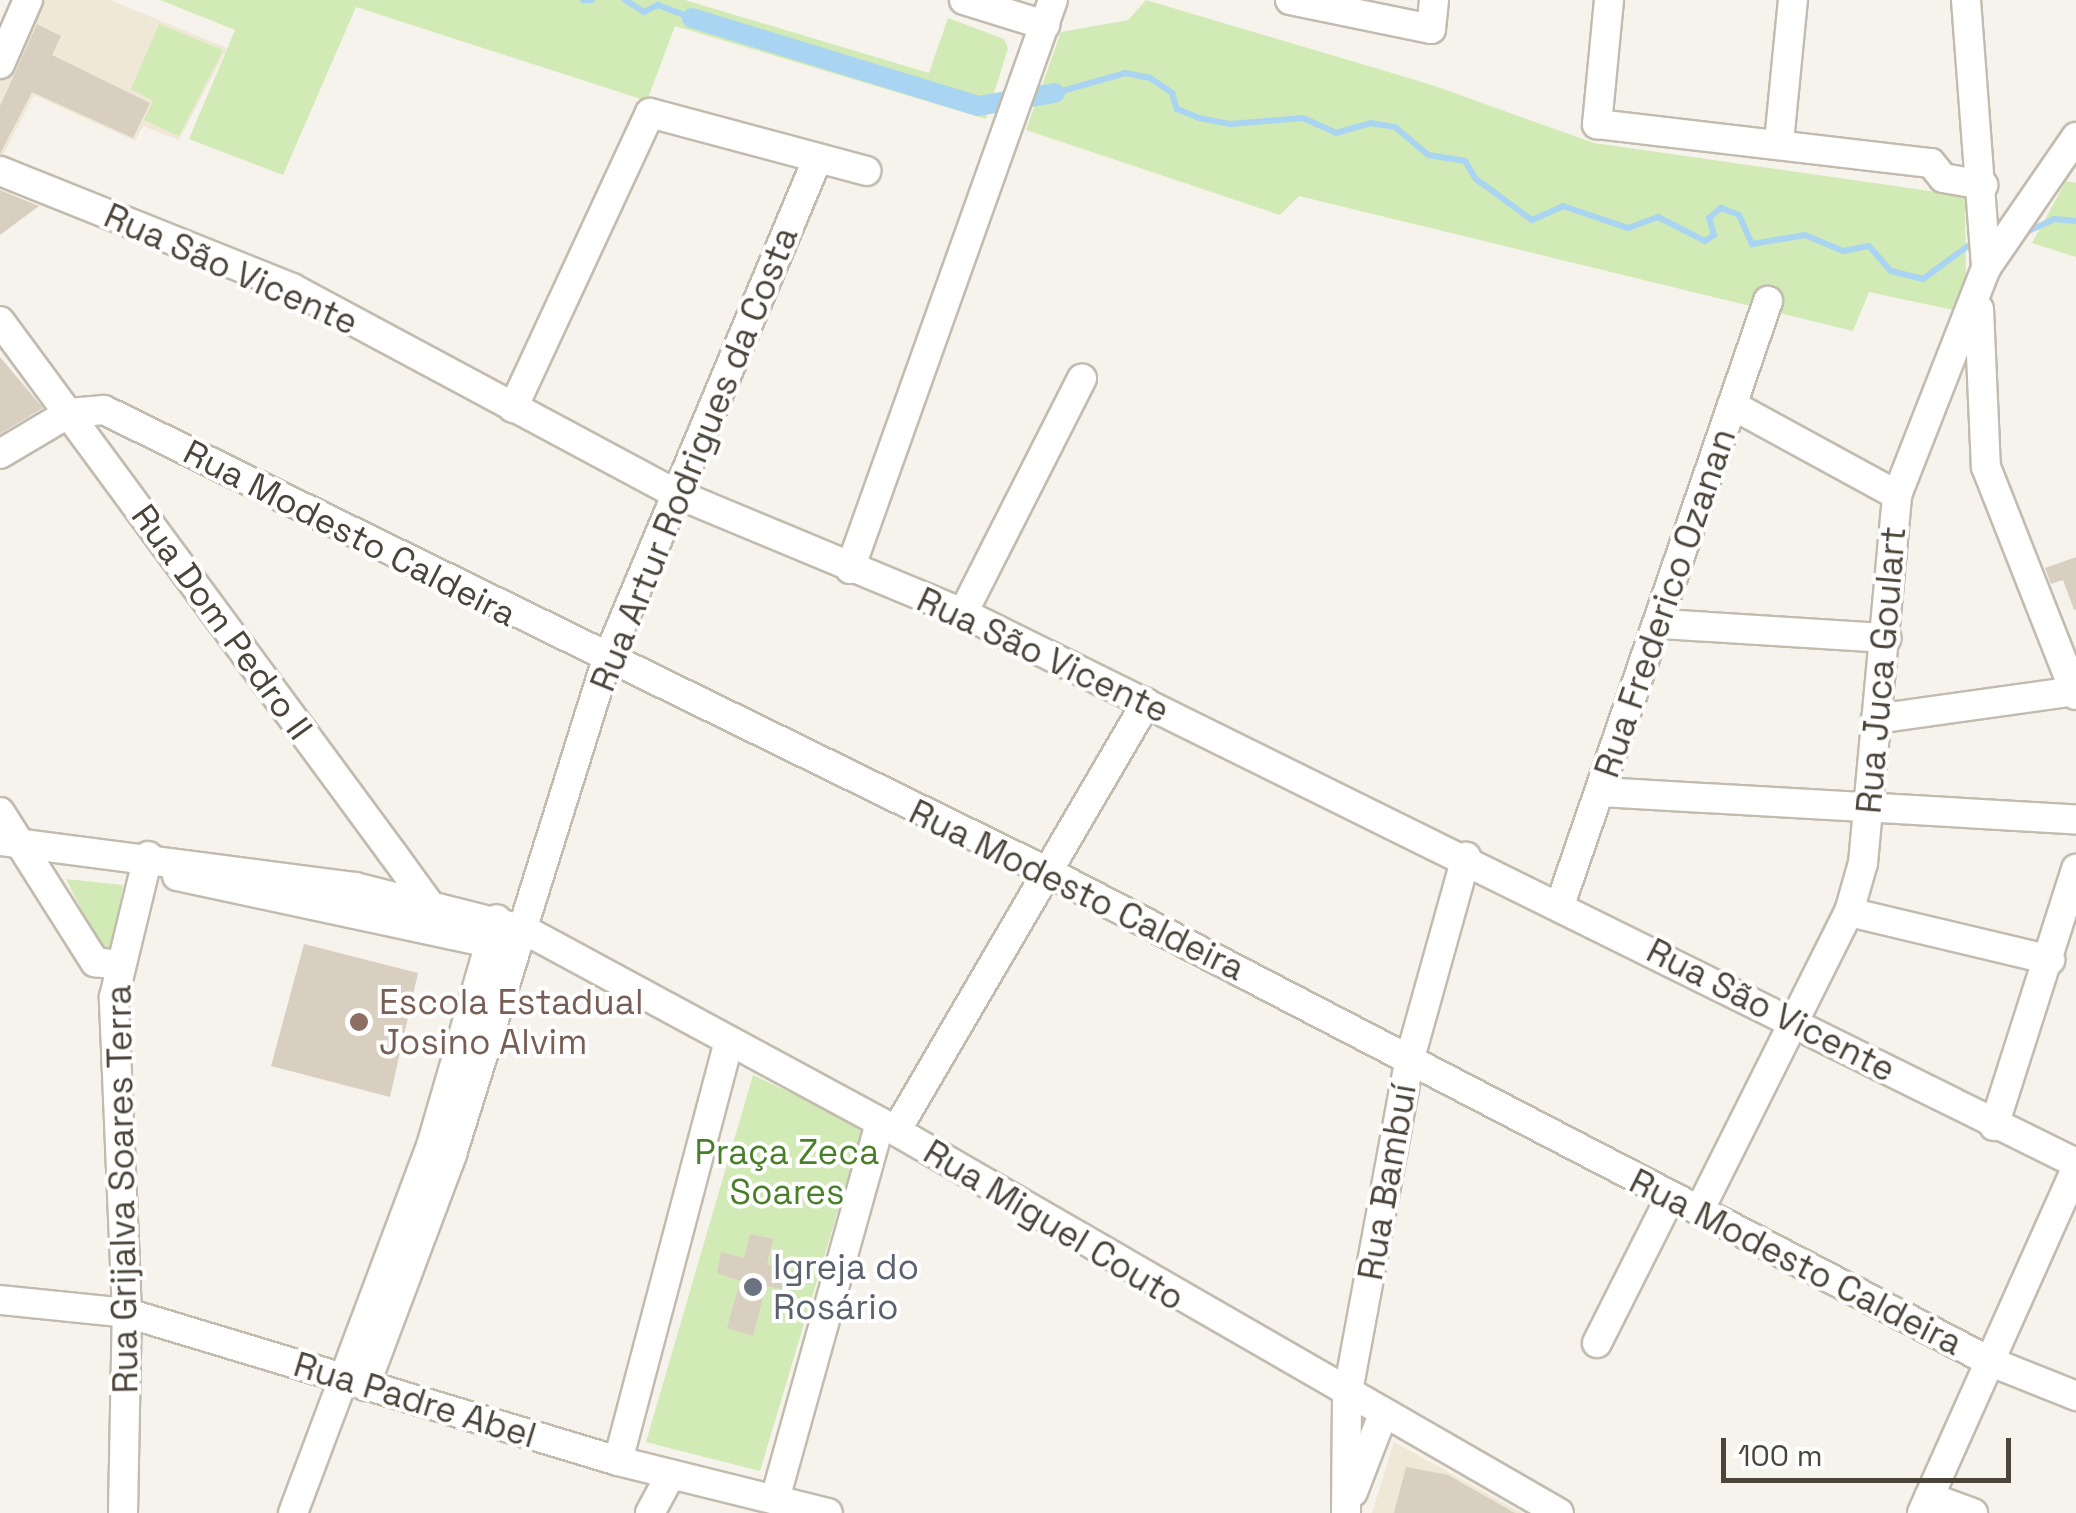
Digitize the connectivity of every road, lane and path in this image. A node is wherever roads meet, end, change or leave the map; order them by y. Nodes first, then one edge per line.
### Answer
1 (28, 0) edge
2 (964, 0) edge
3 (1290, 0) edge
4 (1434, 0) edge
5 (1609, 0) edge
6 (1793, 0) edge
7 (1966, 0) edge
8 (1049, 12) edge
9 (0, 64) edge
10 (2076, 138) edge
11 (1780, 142) junction
12 (817, 160) junction
13 (0, 171) edge
14 (866, 171) dead end
15 (1984, 194) junction
16 (2025, 212) junction
17 (1983, 282) junction
18 (1768, 301) dead end
19 (0, 322) edge
20 (1082, 378) dead end
21 (1732, 405) junction
22 (512, 408) junction
23 (68, 413) junction
24 (0, 454) edge
25 (672, 492) junction
26 (1896, 495) junction
27 (850, 569) junction
28 (962, 613) junction
29 (1662, 624) junction
30 (1888, 638) junction
31 (606, 662) junction
32 (2074, 682) edge
33 (1146, 703) junction
34 (1876, 719) junction
35 (1601, 792) junction
36 (1869, 809) junction
37 (0, 812) edge
38 (2076, 819) edge
39 (8, 842) edge
40 (394, 854) junction
41 (1466, 857) junction
42 (147, 862) junction
43 (2076, 870) edge
44 (1052, 874) junction
45 (364, 898) junction
46 (1560, 905) junction
47 (1849, 912) junction
48 (430, 914) junction
49 (515, 938) junction
50 (2050, 960) junction
51 (107, 964) junction
52 (1795, 1018) junction
53 (728, 1042) junction
54 (1410, 1058) junction
55 (1994, 1126) junction
56 (888, 1127) junction
57 (2076, 1165) edge
58 (1670, 1198) junction
59 (1698, 1211) junction
60 (0, 1300) edge
61 (127, 1313) junction
62 (1597, 1343) dead end
63 (1990, 1362) junction
64 (355, 1383) junction
65 (2076, 1396) edge
66 (1347, 1397) junction
67 (1382, 1417) junction
68 (618, 1461) junction
69 (671, 1474) junction
70 (774, 1499) junction
71 (1925, 1505) edge
72 (1347, 1510) edge
73 (123, 1513) edge
74 (293, 1513) edge
75 (650, 1513) edge
76 (828, 1513) edge
77 (1559, 1513) edge
78 (1973, 1513) edge

1 - 9 street
2 - 8 street
3 - 4 street
5 - 11 street
6 - 11 street
7 - 15 street
8 - 27 street
10 - 16 street, Rua Juca Goulart
11 - 15 street
12 - 14 street
12 - 22 street
12 - 25 street, Rua Artur Rodrigues da Costa
13 - 22 street, Rua São Vicente
15 - 16 street
15 - 17 street
16 - 17 street, Rua Juca Goulart
17 - 26 street, Rua Juca Goulart
17 - 32 street
18 - 21 street, Rua Frederico Ozanan
19 - 23 street, Rua Dom Pedro II
20 - 28 street
21 - 26 street
21 - 29 street, Rua Frederico Ozanan
22 - 25 street, Rua São Vicente
23 - 24 street
23 - 31 street, Rua Modesto Caldeira
23 - 40 street, Rua Dom Pedro II
25 - 27 street, Rua São Vicente
25 - 31 street, Rua Artur Rodrigues da Costa
26 - 30 street, Rua Juca Goulart
27 - 28 street, Rua São Vicente
28 - 33 street, Rua São Vicente
29 - 30 street
29 - 35 street, Rua Frederico Ozanan
30 - 34 street, Rua Juca Goulart
31 - 44 street, Rua Modesto Caldeira
31 - 49 street, Rua Artur Rodrigues da Costa
32 - 34 street
33 - 41 street, Rua São Vicente
33 - 44 street
34 - 36 street, Rua Juca Goulart
35 - 36 street
35 - 46 street, Rua Frederico Ozanan
36 - 38 street
36 - 47 street, Rua Juca Goulart
37 - 39 street
39 - 42 street, Rua Miguel Couto
39 - 51 street
40 - 45 street
40 - 48 street, Rua Dom Pedro II
41 - 46 street, Rua São Vicente
41 - 54 street, Rua Bambuí
42 - 45 street, Rua Miguel Couto
42 - 51 street, Rua Grijalva Soares Terra
43 - 50 street
44 - 54 street, Rua Modesto Caldeira
44 - 56 street
45 - 48 street, Rua Miguel Couto
46 - 52 street, Rua São Vicente
47 - 50 street
47 - 52 street, Rua Juca Goulart
48 - 49 street, Rua Miguel Couto
49 - 53 street, Rua Miguel Couto
49 - 64 street, Rua Artur Rodrigues da Costa
50 - 55 street
51 - 61 street, Rua Grijalva Soares Terra
52 - 55 street, Rua São Vicente
52 - 59 street, Rua Juca Goulart
53 - 56 street, Rua Miguel Couto
53 - 68 street
54 - 58 street, Rua Modesto Caldeira
54 - 66 street, Rua Bambuí
55 - 57 street, Rua São Vicente
56 - 66 street, Rua Miguel Couto
56 - 70 street
57 - 63 street
58 - 59 street, Rua Modesto Caldeira
58 - 62 street
59 - 63 street, Rua Modesto Caldeira
60 - 61 street, Rua Padre Abel
61 - 64 street, Rua Padre Abel
61 - 73 street, Rua Grijalva Soares Terra
63 - 65 street, Rua Modesto Caldeira
63 - 71 street
64 - 68 street, Rua Padre Abel
64 - 74 street, Rua Artur Rodrigues da Costa
66 - 67 street, Rua Miguel Couto
66 - 72 street, Rua Bambuí
67 - 72 street
67 - 77 street, Rua Miguel Couto
68 - 69 street, Rua Padre Abel
69 - 70 street, Rua Padre Abel
69 - 75 street
70 - 76 street, Rua Padre Abel
71 - 78 street

